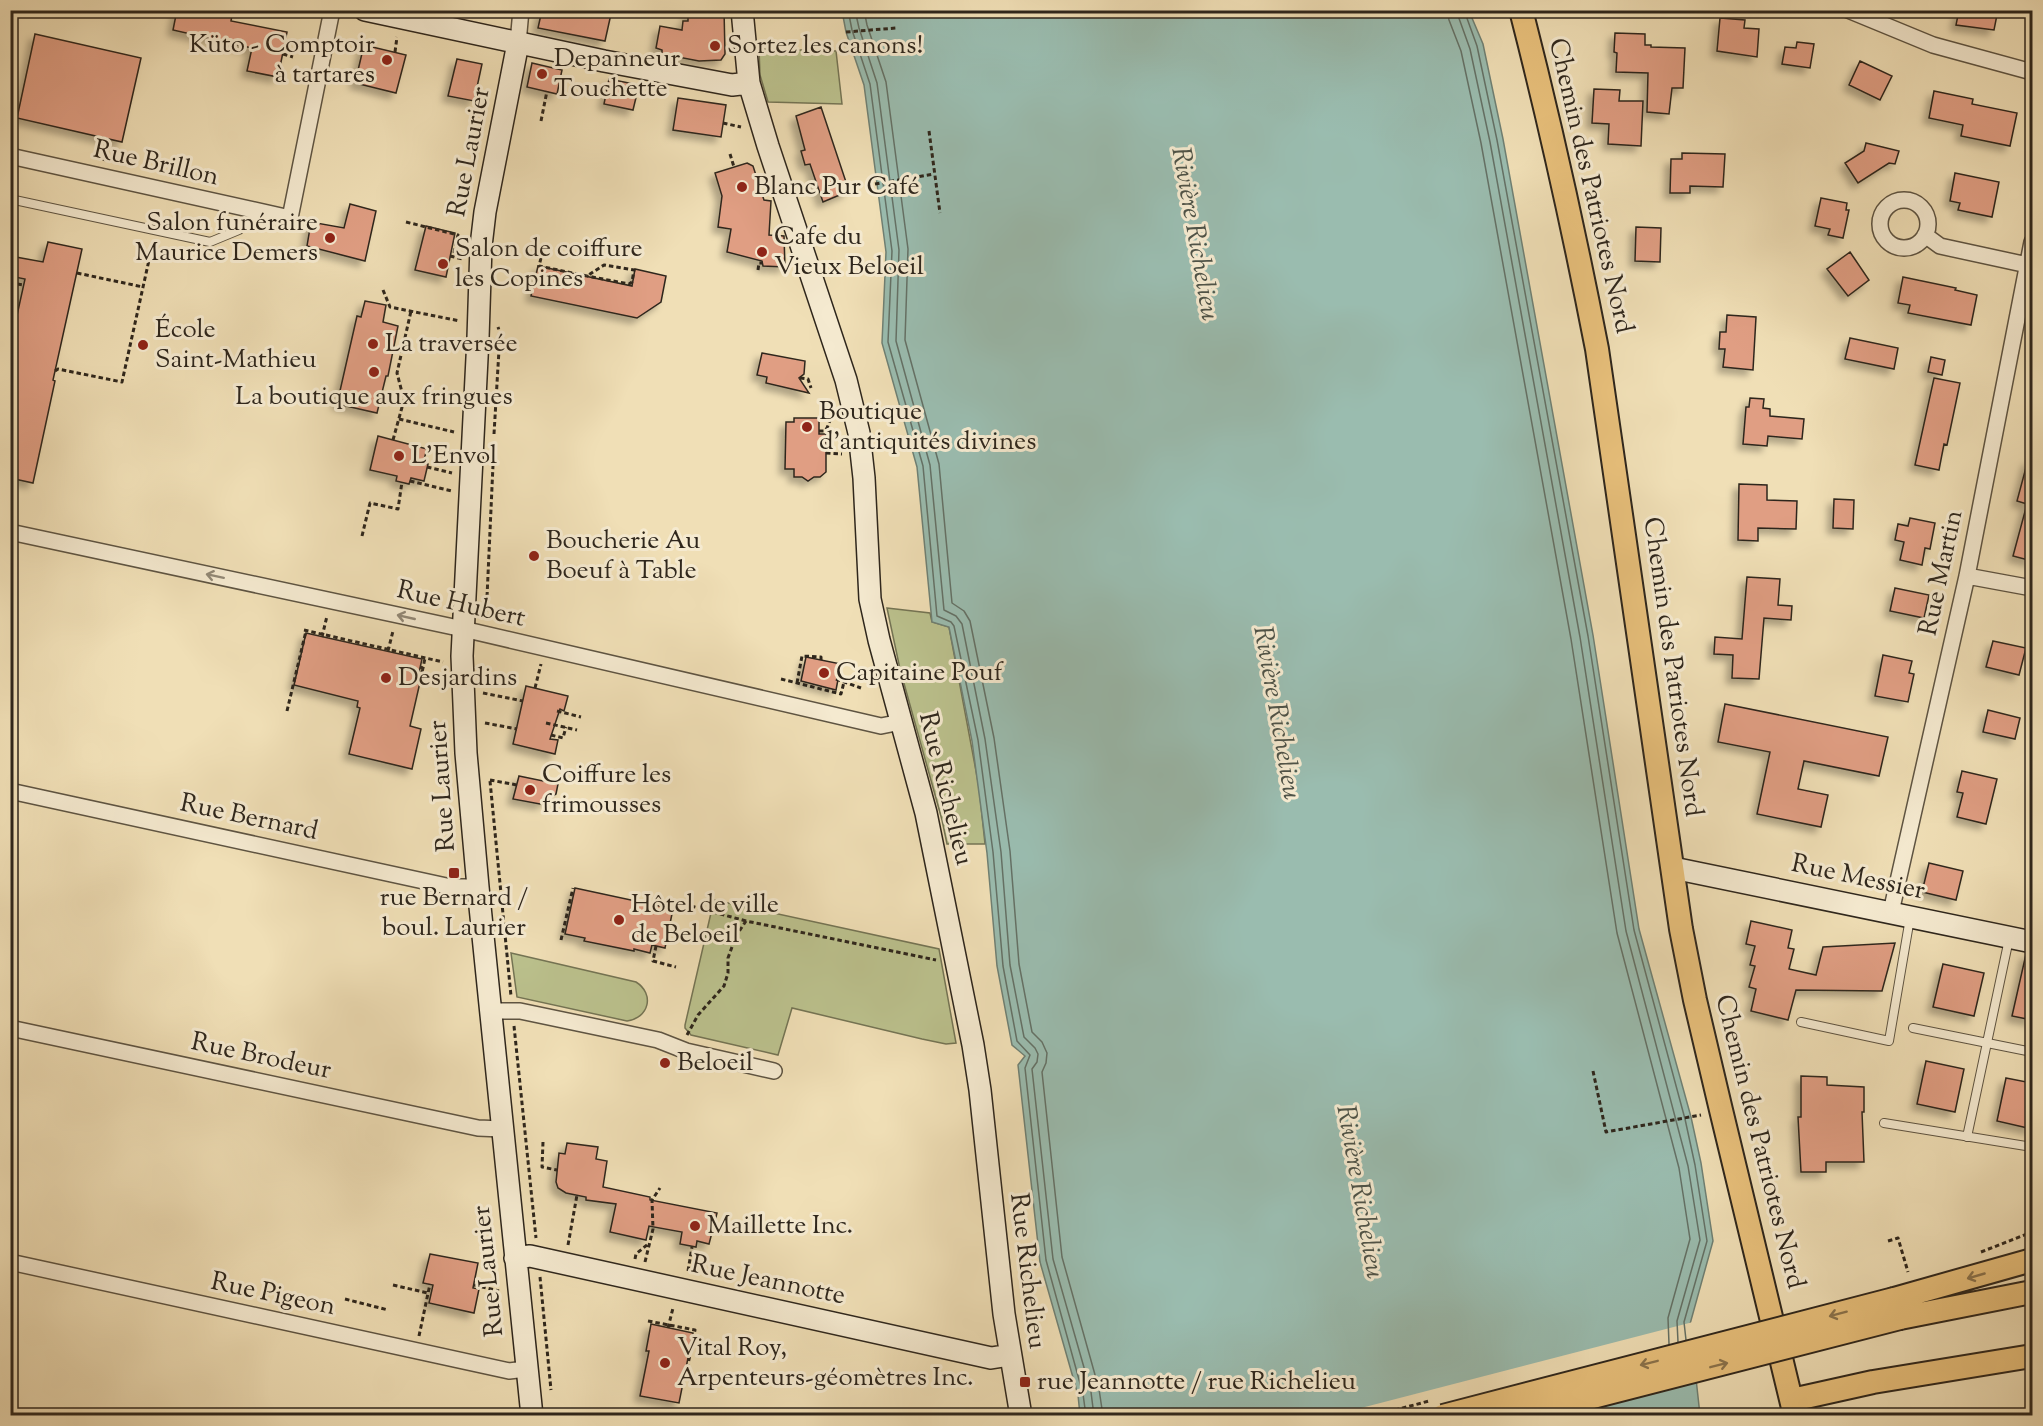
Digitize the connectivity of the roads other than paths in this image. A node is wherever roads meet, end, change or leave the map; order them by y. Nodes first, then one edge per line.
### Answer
1 (332, 10) edge
2 (365, 10) edge
3 (520, 10) edge
4 (742, 10) edge
5 (1521, 10) edge
6 (1848, 10) edge
7 (518, 42) junction
8 (2032, 72) edge
9 (749, 83) junction
10 (10, 156) edge
11 (10, 199) edge
12 (260, 212) junction
13 (1925, 235) dead end
14 (2032, 242) edge
15 (2030, 265) edge
16 (10, 532) edge
17 (1967, 576) junction
18 (2032, 588) edge
19 (463, 629) junction
20 (901, 722) junction
21 (10, 791) edge
22 (1672, 868) junction
23 (478, 887) junction
24 (1901, 915) junction
25 (2010, 938) junction
26 (2032, 942) edge
27 (490, 1011) junction
28 (1801, 1023) dead end
29 (10, 1028) edge
30 (1913, 1028) dead end
31 (1987, 1043) junction
32 (2032, 1052) edge
33 (774, 1071) dead end
34 (1884, 1123) dead end
35 (502, 1129) junction
36 (1967, 1137) junction
37 (2032, 1148) edge
38 (515, 1257) junction
39 (2032, 1260) edge
40 (10, 1262) edge
41 (2032, 1292) edge
42 (1897, 1309) junction
43 (1010, 1355) junction
44 (2032, 1356) edge
45 (526, 1369) junction
46 (1793, 1408) edge
47 (532, 1416) edge
48 (1021, 1416) edge
49 (1443, 1416) edge
50 (1519, 1416) edge

1 - 12 street, Rue Brillon
2 - 7 street
3 - 7 street, Rue Laurier
4 - 9 street, Rue Richelieu
5 - 22 main road, Chemin des Patriotes Nord
6 - 8 street
7 - 9 street
7 - 19 street, Rue Laurier
9 - 20 street, Rue Richelieu
10 - 12 street, Rue Brillon
11 - 12 lane
13 - 15 street
14 - 15 street, Rue Martin
15 - 17 street, Rue Martin
19 -> 16 street, Rue Hubert
17 - 18 street
17 - 24 street, Rue Martin
19 - 20 street, Rue Hubert
19 - 23 street, Rue Laurier
20 - 43 street, Rue Richelieu
21 - 23 street, Rue Bernard
22 - 24 street, Rue Messier
22 - 46 main road, Chemin des Patriotes Nord
23 - 27 street, Rue Laurier
24 - 25 street, Rue Messier
24 - 28 lane
25 - 26 street, Rue Messier
25 - 31 lane
27 - 33 street
27 - 35 street, Rue Laurier
29 - 35 street, Rue Brodeur
30 - 31 lane
31 - 32 lane
31 - 36 lane
34 - 36 lane
35 - 38 street, Rue Laurier
36 - 37 lane
38 - 43 street, Rue Jeannotte
38 - 45 street, Rue Laurier
39 -> 42 main road
40 - 45 street, Rue Pigeon
41 - 42 main road
42 -> 49 main road, bridge
50 -> 42 main road, bridge
43 - 48 street, Rue Richelieu
44 - 46 main road
45 - 47 street, Rue Laurier

